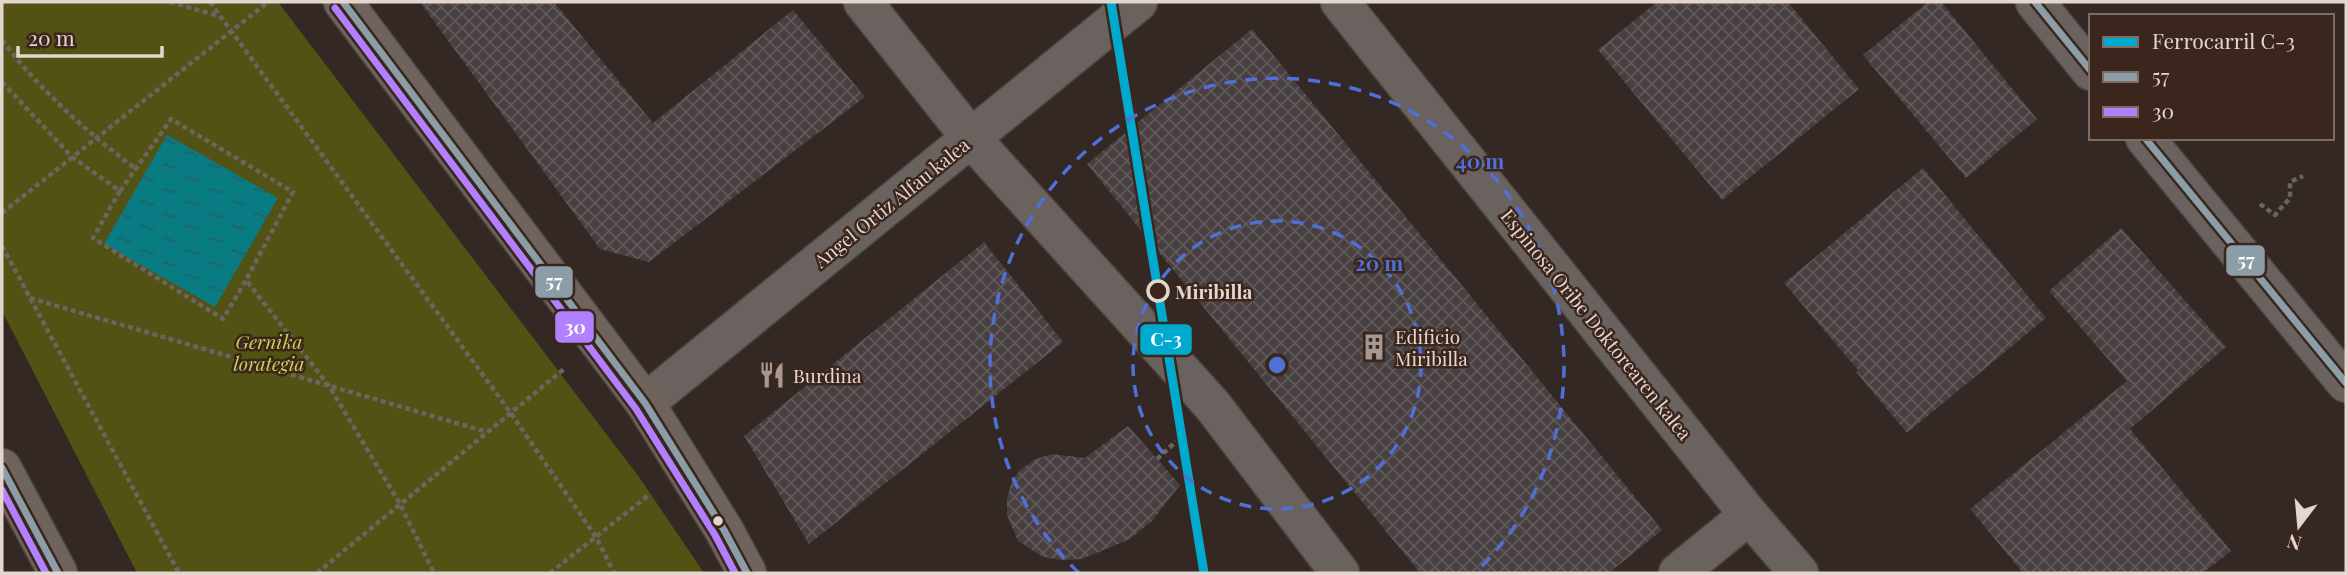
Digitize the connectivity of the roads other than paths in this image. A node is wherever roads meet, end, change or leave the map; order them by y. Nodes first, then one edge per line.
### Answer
1 (343, 2) edge
2 (863, 2) edge
3 (1138, 2) edge
4 (1340, 2) edge
5 (2035, 2) edge
6 (2089, 69) edge
7 (970, 137) junction
8 (2147, 140) edge
9 (2346, 383) edge
10 (645, 403) junction
11 (2, 468) edge
12 (1749, 514) junction
13 (58, 573) edge
14 (747, 573) edge
15 (1340, 573) edge
16 (1678, 573) edge
17 (1799, 573) edge

1 - 10 main road
2 - 7 street
3 - 7 street, Angel Ortiz Alfau kalea
4 - 12 street, Espinosa Oribe Doktorearen kalea
5 - 6 street
7 - 10 street, Angel Ortiz Alfau kalea
7 - 15 street
8 - 9 street
10 - 14 main road
11 - 13 main road
12 - 16 street
12 - 17 street, Espinosa Oribe Doktorearen kalea

